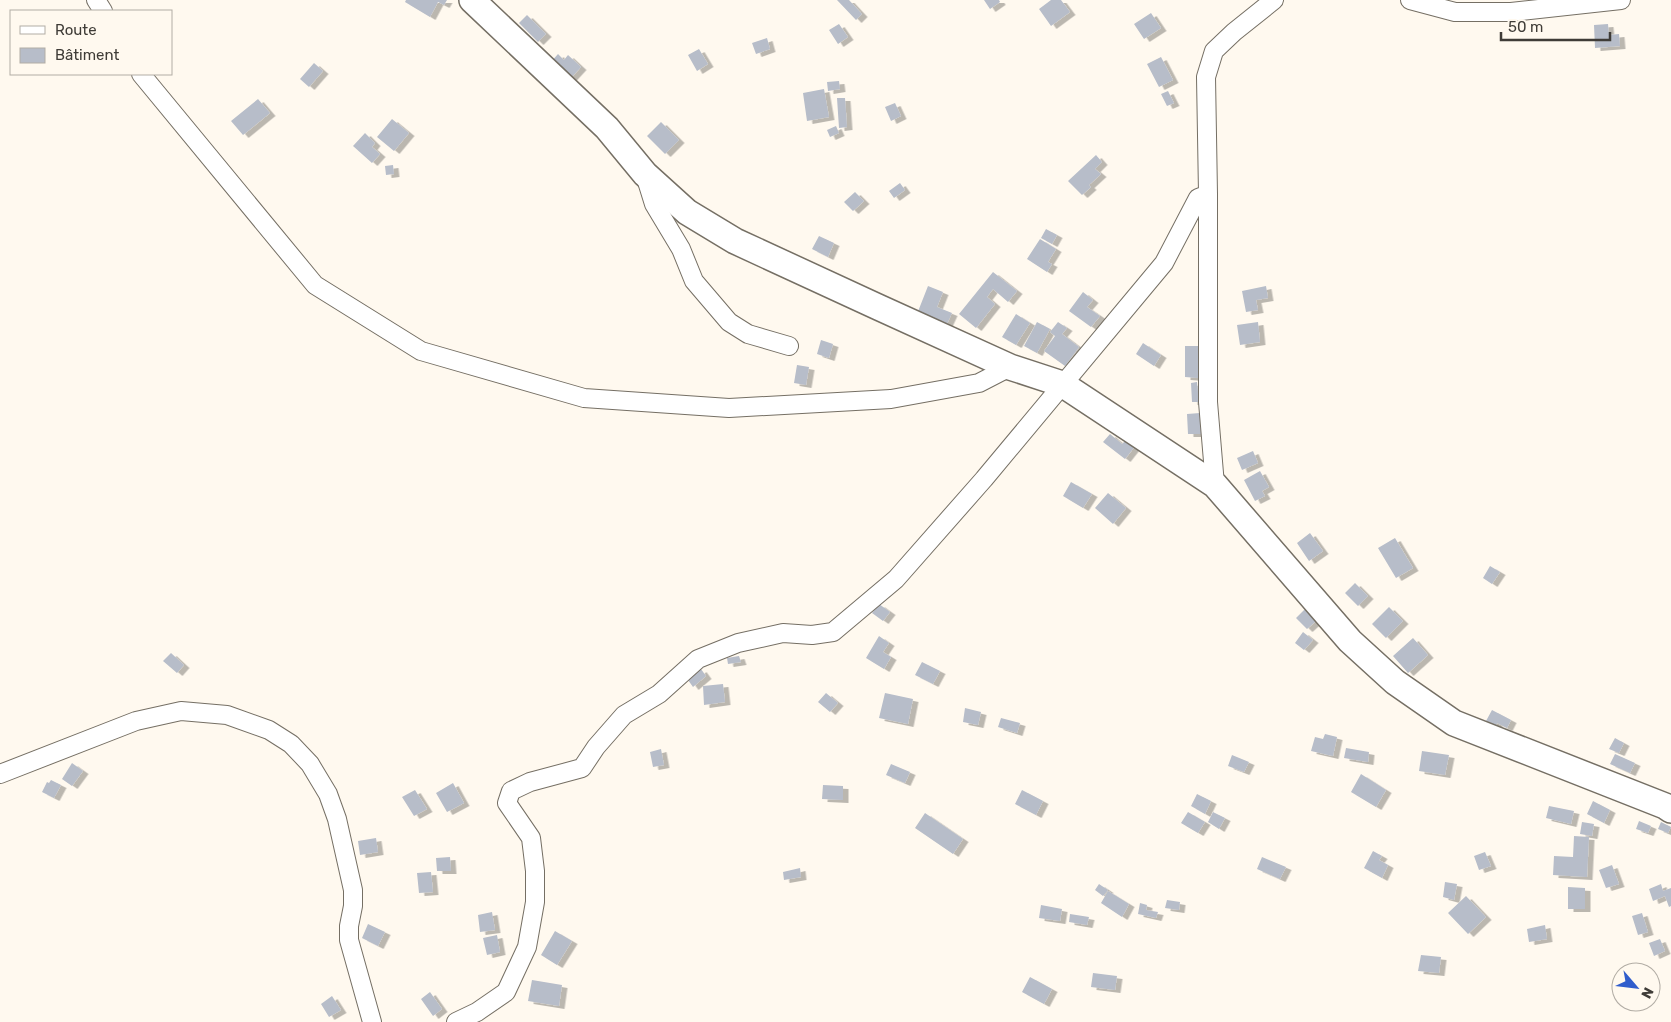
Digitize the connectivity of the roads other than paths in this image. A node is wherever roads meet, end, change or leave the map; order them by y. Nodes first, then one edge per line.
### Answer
1 (472, 0) edge
2 (1274, 0) edge
3 (1410, 0) edge
4 (1621, 0) edge
5 (142, 75) edge
6 (644, 174) junction
7 (1208, 194) junction
8 (789, 346) dead end
9 (1010, 367) junction
10 (1062, 384) junction
11 (1215, 485) junction
12 (0, 774) edge
13 (1671, 810) edge
14 (372, 1022) edge
15 (456, 1022) edge

1 - 6 street
2 - 7 street
3 - 4 street
5 - 9 street
6 - 8 street
6 - 9 street
7 - 10 street
7 - 11 street
9 - 10 street
10 - 11 street
10 - 15 street
11 - 13 street
12 - 14 street

